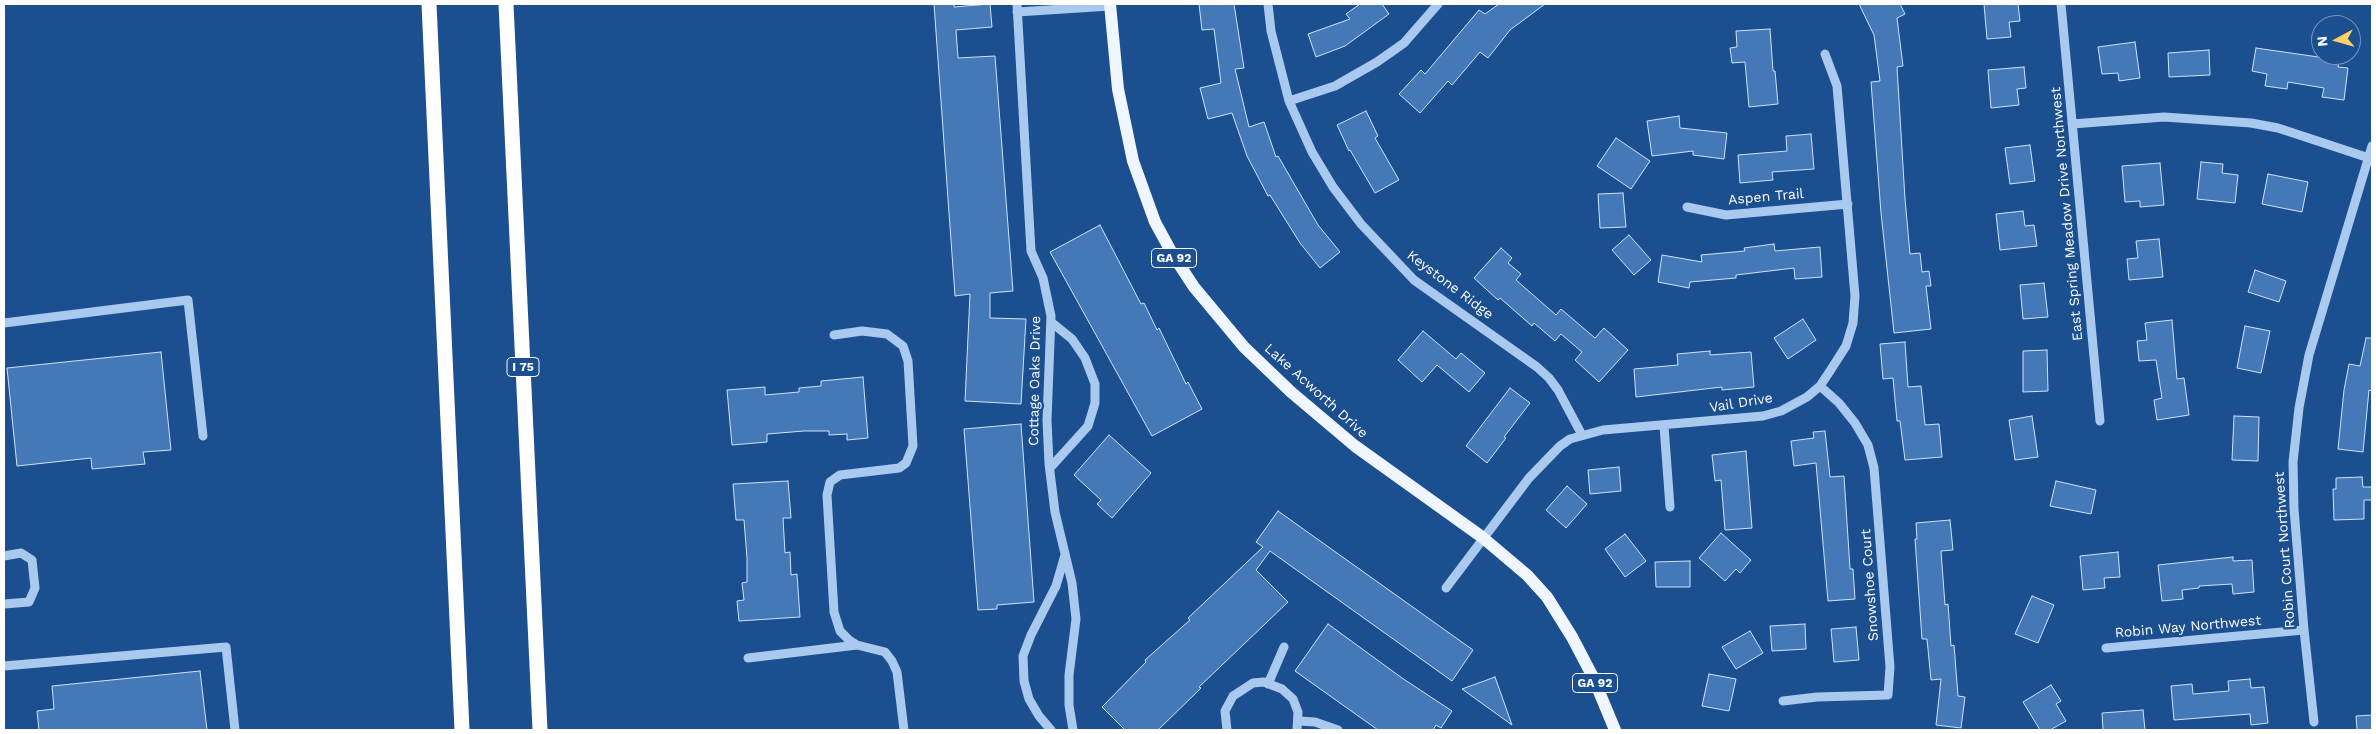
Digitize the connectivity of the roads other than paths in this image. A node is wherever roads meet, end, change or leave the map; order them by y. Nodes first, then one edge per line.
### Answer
1 (429, 4) edge
2 (506, 4) edge
3 (1268, 4) edge
4 (1438, 4) edge
5 (2061, 4) edge
6 (1110, 5) edge
7 (1017, 8) edge
8 (1825, 54) dead end
9 (1289, 101) junction
10 (2072, 124) junction
11 (2372, 146) edge
12 (2369, 158) junction
13 (1848, 204) junction
14 (1687, 207) dead end
15 (1051, 322) junction
16 (4, 323) edge
17 (834, 335) dead end
18 (1820, 386) junction
19 (2100, 421) dead end
20 (1664, 426) junction
21 (1582, 435) junction
22 (202, 436) dead end
23 (1050, 468) junction
24 (1670, 508) dead end
25 (1482, 537) junction
26 (1066, 551) junction
27 (4, 556) edge
28 (1446, 588) dead end
29 (4, 604) edge
30 (2304, 630) junction
31 (857, 645) junction
32 (1284, 647) dead end
33 (2106, 648) dead end
34 (748, 658) dead end
35 (4, 666) edge
36 (1268, 684) junction
37 (1783, 702) dead end
38 (2314, 722) dead end
39 (1298, 726) edge
40 (235, 730) edge
41 (462, 730) edge
42 (540, 730) edge
43 (904, 730) edge
44 (1051, 730) edge
45 (1073, 730) edge
46 (1227, 730) edge
47 (1338, 730) edge
48 (1615, 730) edge

1 - 41 highway
2 - 42 highway, I 75
3 - 9 street, Keystone Ridge
4 - 9 street
5 - 10 street, East Spring Meadow Drive Northwest
6 - 7 street
6 - 25 main road, Lake Acworth Drive / GA 92
7 - 15 street, Cottage Oaks Drive
8 - 13 street, Vail Drive
9 - 21 street, Keystone Ridge
10 - 12 street
10 - 19 street, East Spring Meadow Drive Northwest
11 - 12 street, Robin Court Northwest
12 - 30 street, Robin Court Northwest
13 - 14 street, Aspen Trail
13 - 18 street, Vail Drive
15 - 23 street, Cottage Oaks Drive
15 - 23 street
16 - 22 street
17 - 31 street
18 - 20 street, Vail Drive
18 - 37 street, Snowshoe Court
20 - 21 street, Vail Drive
20 - 24 street
21 - 25 street, Vail Drive
23 - 26 street, Cottage Oaks Drive
25 - 28 street, Vail Drive
25 - 48 main road, Lake Acworth Drive / GA 92
26 - 44 street
26 - 45 street, Cottage Oaks Drive
27 - 29 street
30 - 33 street, Robin Way Northwest
30 - 38 street, Robin Court Northwest
31 - 34 street
31 - 43 street
32 - 36 street
35 - 40 street
36 - 39 street
36 - 46 street
39 - 47 street

